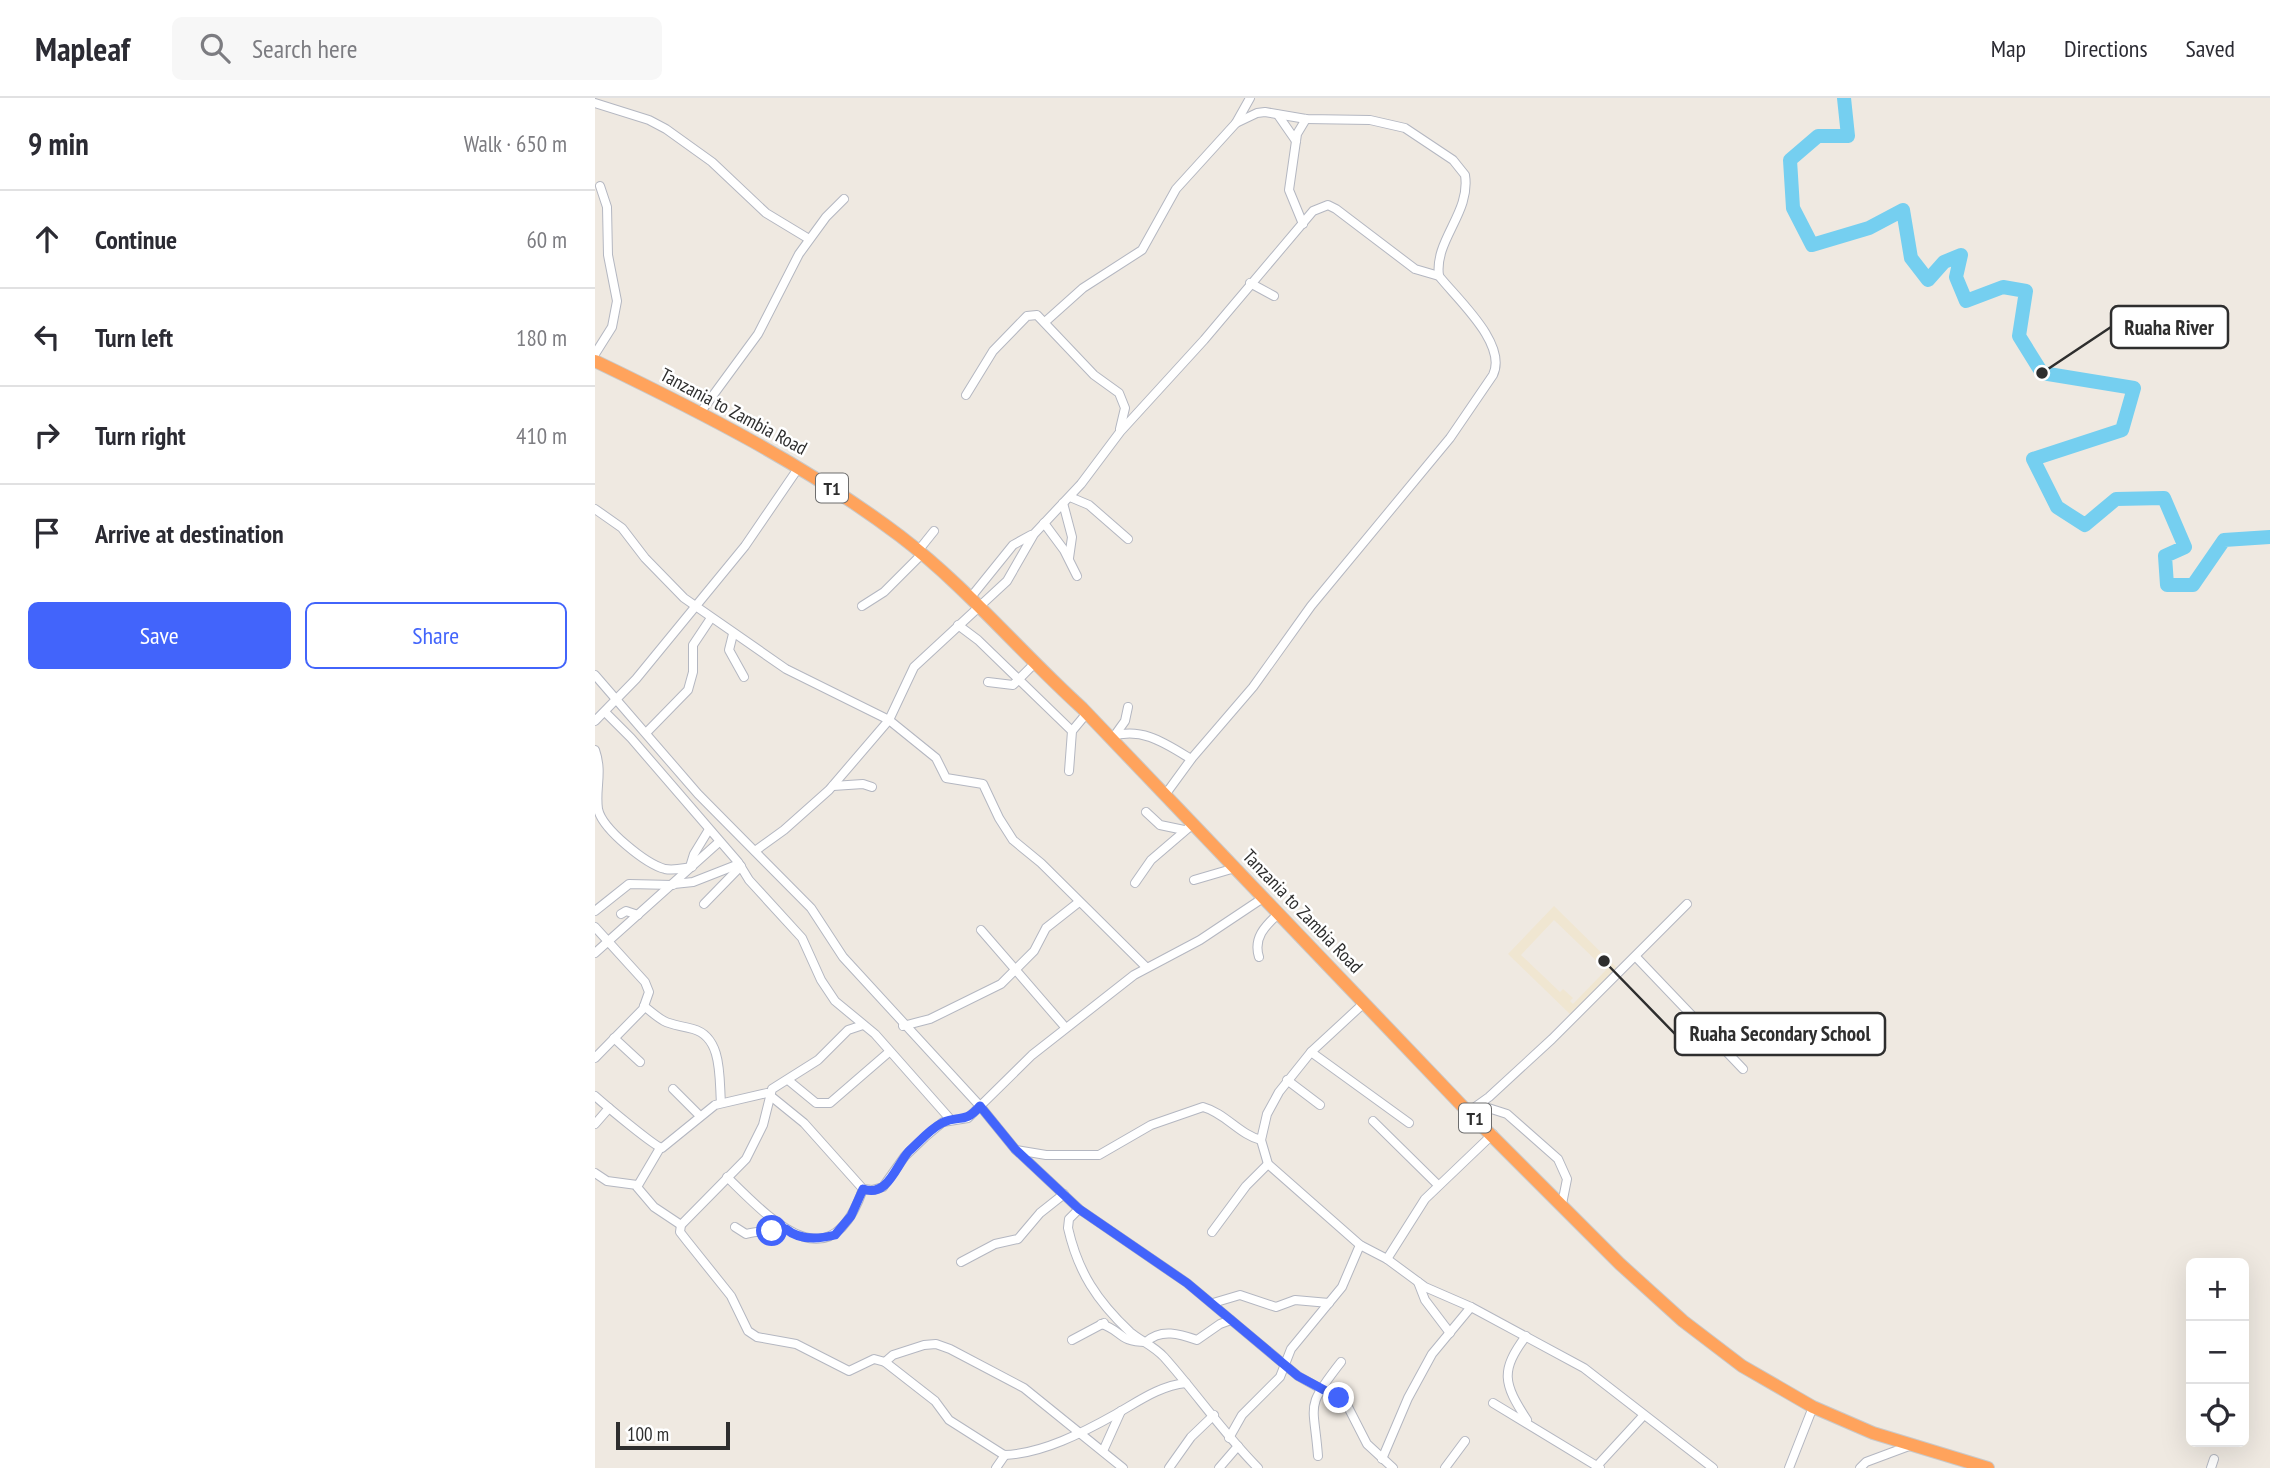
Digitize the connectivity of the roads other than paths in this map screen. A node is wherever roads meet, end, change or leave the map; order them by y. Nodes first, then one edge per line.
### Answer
1 (1253, 98) edge
2 (595, 103) edge
3 (1265, 112) junction
4 (1277, 115) junction
5 (1306, 119) junction
6 (1237, 123) junction
7 (1296, 141) junction
8 (600, 186) dead end
9 (844, 199) dead end
10 (1303, 224) junction
11 (809, 239) junction
12 (1439, 276) junction
13 (1250, 284) junction
14 (1275, 296) dead end
15 (1045, 322) junction
16 (595, 354) edge
17 (595, 361) edge
18 (966, 396) dead end
19 (700, 413) junction
20 (1120, 432) junction
21 (799, 467) junction
22 (1067, 500) junction
23 (595, 509) edge
24 (1044, 523) junction
25 (934, 531) dead end
26 (1034, 534) junction
27 (1128, 539) dead end
28 (920, 553) junction
29 (1069, 559) junction
30 (1077, 576) dead end
31 (975, 602) junction
32 (695, 606) junction
33 (862, 606) dead end
34 (711, 618) junction
35 (958, 625) junction
36 (733, 634) junction
37 (1034, 664) junction
38 (595, 675) edge
39 (744, 677) dead end
40 (1019, 680) junction
41 (988, 682) dead end
42 (618, 700) junction
43 (1128, 707) dead end
44 (606, 713) junction
45 (1087, 713) junction
46 (889, 720) junction
47 (595, 721) edge
48 (1072, 731) junction
49 (646, 733) junction
50 (1112, 736) junction
51 (595, 750) edge
52 (1191, 759) junction
53 (1069, 771) dead end
54 (833, 786) junction
55 (872, 788) dead end
56 (1165, 796) junction
57 (1146, 812) dead end
58 (1188, 827) junction
59 (708, 831) junction
60 (719, 842) junction
61 (755, 851) junction
62 (740, 865) junction
63 (691, 867) junction
64 (1235, 868) junction
65 (1194, 880) dead end
66 (1135, 883) dead end
67 (673, 884) junction
68 (1263, 898) junction
69 (1079, 902) junction
70 (704, 904) dead end
71 (1687, 904) dead end
72 (595, 911) edge
73 (621, 914) dead end
74 (1278, 914) junction
75 (638, 915) junction
76 (595, 927) edge
77 (981, 930) dead end
78 (608, 942) junction
79 (595, 953) edge
80 (1259, 957) dead end
81 (1636, 957) junction
82 (1146, 967) junction
83 (1017, 970) junction
84 (1364, 1003) junction
85 (644, 1006) junction
86 (863, 1026) junction
87 (903, 1026) junction
88 (1065, 1027) junction
89 (614, 1038) junction
90 (889, 1052) junction
91 (1311, 1052) junction
92 (595, 1058) edge
93 (640, 1062) dead end
94 (1743, 1069) dead end
95 (789, 1080) junction
96 (1287, 1080) junction
97 (673, 1089) dead end
98 (771, 1095) junction
99 (595, 1096) edge
100 (722, 1103) junction
101 (1320, 1105) dead end
102 (980, 1106) junction
103 (609, 1108) junction
104 (1474, 1108) junction
105 (700, 1116) junction
106 (951, 1120) junction
107 (1373, 1121) dead end
108 (1409, 1123) dead end
109 (595, 1124) edge
110 (1493, 1135) junction
111 (1261, 1140) junction
112 (660, 1148) junction
113 (1016, 1150) junction
114 (1268, 1164) junction
115 (595, 1173) edge
116 (727, 1177) junction
117 (637, 1185) junction
118 (1438, 1185) junction
119 (863, 1189) junction
120 (1064, 1194) junction
121 (1562, 1204) junction
122 (1079, 1209) junction
123 (681, 1225) junction
124 (735, 1227) dead end
125 (786, 1229) junction
126 (1212, 1231) dead end
127 (1360, 1245) junction
128 (1387, 1259) junction
129 (961, 1262) dead end
130 (1417, 1282) junction
131 (1213, 1303) junction
132 (1329, 1303) junction
133 (1471, 1307) junction
134 (1231, 1320) junction
135 (1121, 1322) junction
136 (1101, 1324) junction
137 (1450, 1334) junction
138 (1526, 1336) junction
139 (1072, 1340) dead end
140 (1146, 1342) junction
141 (885, 1362) junction
142 (1285, 1362) junction
143 (1341, 1362) dead end
144 (1185, 1383) junction
145 (1320, 1390) junction
146 (1493, 1403) dead end
147 (1813, 1407) junction
148 (1121, 1411) junction
149 (1214, 1415) junction
150 (1643, 1416) junction
151 (1528, 1422) junction
152 (1079, 1432) junction
153 (1229, 1438) junction
154 (1465, 1441) dead end
155 (1238, 1446) junction
156 (1909, 1446) junction
157 (1103, 1451) junction
158 (1005, 1455) junction
159 (1318, 1456) dead end
160 (1387, 1465) edge
161 (1598, 1467) edge
162 (996, 1468) edge
163 (1123, 1468) edge
164 (1169, 1468) edge
165 (1220, 1468) edge
166 (1258, 1468) edge
167 (1445, 1468) edge
168 (1712, 1468) edge
169 (1789, 1468) edge
170 (1860, 1468) edge
171 (1988, 1468) edge

1 - 3 street
1 - 6 street
2 - 11 street
3 - 4 street
3 - 6 street
4 - 5 street
4 - 7 street
5 - 7 street
5 - 12 street
6 - 15 street
7 - 10 street
8 - 16 street
9 - 11 street
10 - 12 street
10 - 13 street
11 - 19 street
12 - 52 street
13 - 14 street
13 - 20 street
15 - 18 street
15 - 20 street
17 - 19 highway, Tanzania to Zambia Road / T1
19 - 21 highway, Tanzania to Zambia Road / T1
20 - 22 street
21 - 28 highway, Tanzania to Zambia Road / T1
21 - 32 street
22 - 24 street
22 - 27 street
22 - 29 street
23 - 32 street
24 - 26 street
24 - 29 street
25 - 28 street
26 - 31 street
26 - 31 street
28 - 31 highway, Tanzania to Zambia Road / T1
28 - 33 street
29 - 30 street
31 - 35 street
31 - 37 highway, Tanzania to Zambia Road / T1
32 - 34 street
32 - 42 street
34 - 36 street
34 - 49 street
35 - 40 street
35 - 46 street
36 - 39 street
36 - 46 street
37 - 40 street
37 - 45 highway, Tanzania to Zambia Road / T1
38 - 42 street
40 - 41 street
40 - 48 street
42 - 44 street
42 - 49 street
43 - 50 street
44 - 47 street
44 - 59 street
45 - 48 street
45 - 50 highway, Tanzania to Zambia Road / T1
46 - 54 street
46 - 69 street
48 - 53 street
49 - 61 street
50 - 52 street
50 - 56 highway, Tanzania to Zambia Road / T1
51 - 63 street
52 - 56 street
54 - 55 street
54 - 61 street
56 - 58 highway, Tanzania to Zambia Road / T1
57 - 58 street
58 - 64 highway, Tanzania to Zambia Road / T1
58 - 66 street
59 - 60 street
59 - 63 street
60 - 62 street
60 - 63 street
61 - 87 street
62 - 67 street
62 - 70 street
62 - 86 street
63 - 67 street
64 - 65 street
64 - 68 highway, Tanzania to Zambia Road / T1
67 - 72 street
67 - 75 street
68 - 74 highway, Tanzania to Zambia Road / T1
68 - 82 street
69 - 82 street
69 - 83 street
71 - 81 street
73 - 75 street
74 - 80 street
74 - 84 highway, Tanzania to Zambia Road / T1
75 - 78 street
76 - 78 street
77 - 83 street
78 - 79 street
78 - 85 street
81 - 94 street
81 - 104 street
82 - 88 street
83 - 87 street
83 - 88 street
84 - 91 street
84 - 104 highway, Tanzania to Zambia Road / T1
85 - 89 street
85 - 100 street
86 - 90 street
86 - 95 street
87 - 102 street
88 - 102 street
89 - 92 street
89 - 93 street
90 - 95 street
90 - 106 street
91 - 96 street
91 - 108 street
95 - 98 street
96 - 101 street
96 - 111 street
97 - 105 street
98 - 100 street
98 - 116 street
98 - 119 street
99 - 103 street
100 - 105 street
102 - 106 street
102 - 113 street
103 - 109 street
103 - 112 street
104 - 110 highway, Tanzania to Zambia Road / T1
104 - 121 street
105 - 112 street
106 - 119 street
107 - 118 street
110 - 118 street
110 - 121 highway, Tanzania to Zambia Road / T1
111 - 113 street
111 - 114 street
112 - 117 street
113 - 120 street
114 - 126 street
114 - 127 street
115 - 117 street
116 - 123 street
116 - 125 street
117 - 123 street
118 - 128 street
119 - 125 street
120 - 122 street
120 - 129 street
121 - 147 highway, Tanzania to Zambia Road / T1
122 - 131 street
122 - 135 street
123 - 141 street
124 - 125 street
127 - 128 street
127 - 132 street
128 - 130 street
130 - 133 street
130 - 137 street
131 - 132 street
131 - 134 street
132 - 142 street
133 - 137 street
133 - 138 street
134 - 140 street
134 - 142 street
135 - 136 street
135 - 140 street
136 - 139 street
136 - 140 street
137 - 160 street
138 - 150 street
138 - 151 street
140 - 144 street
141 - 152 street
141 - 158 street
142 - 145 street
142 - 153 street
143 - 145 street
144 - 148 street
144 - 149 street
145 - 159 street
145 - 160 street
146 - 151 street
147 - 156 highway, Tanzania to Zambia Road / T1
147 - 169 street
148 - 152 street
148 - 157 street
149 - 153 street
149 - 164 street
150 - 161 street
150 - 168 street
151 - 161 street
152 - 157 street
152 - 158 street
153 - 155 street
154 - 167 street
155 - 165 street
155 - 166 street
156 - 170 street
156 - 171 highway, Tanzania to Zambia Road / T1
157 - 163 street
158 - 162 street

